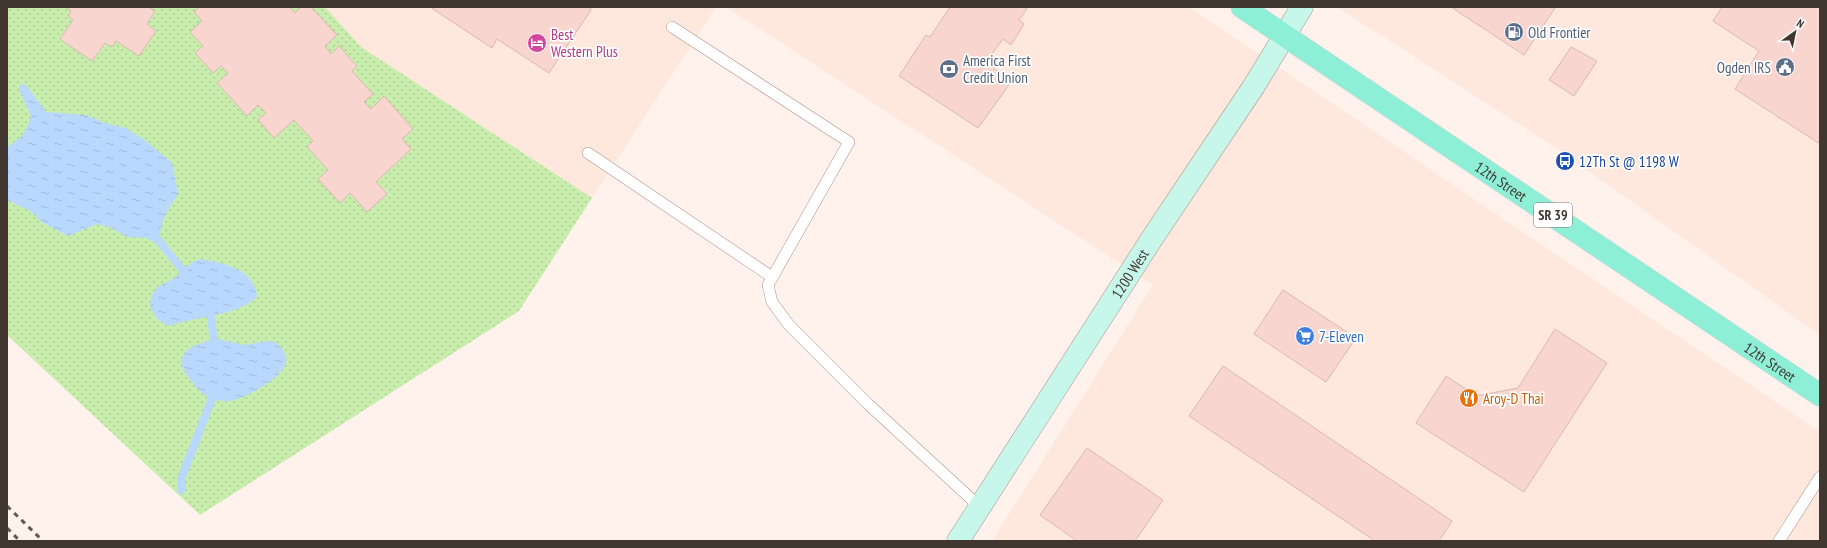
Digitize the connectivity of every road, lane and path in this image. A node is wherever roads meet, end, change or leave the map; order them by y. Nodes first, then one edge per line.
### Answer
1 (1242, 7) edge
2 (1302, 7) edge
3 (672, 26) dead end
4 (1285, 34) junction
5 (588, 153) dead end
6 (772, 277) junction
7 (1820, 395) edge
8 (1820, 478) edge
9 (980, 507) junction
10 (958, 541) edge
11 (1779, 541) edge

1 - 4 main road, 12th Street / SR 39
2 - 4 street, 1200 West
3 - 6 lane
4 - 7 main road, 12th Street / SR 39
4 - 9 street, 1200 West
5 - 6 lane
6 - 9 lane
8 - 11 lane
9 - 10 street, 1200 West

